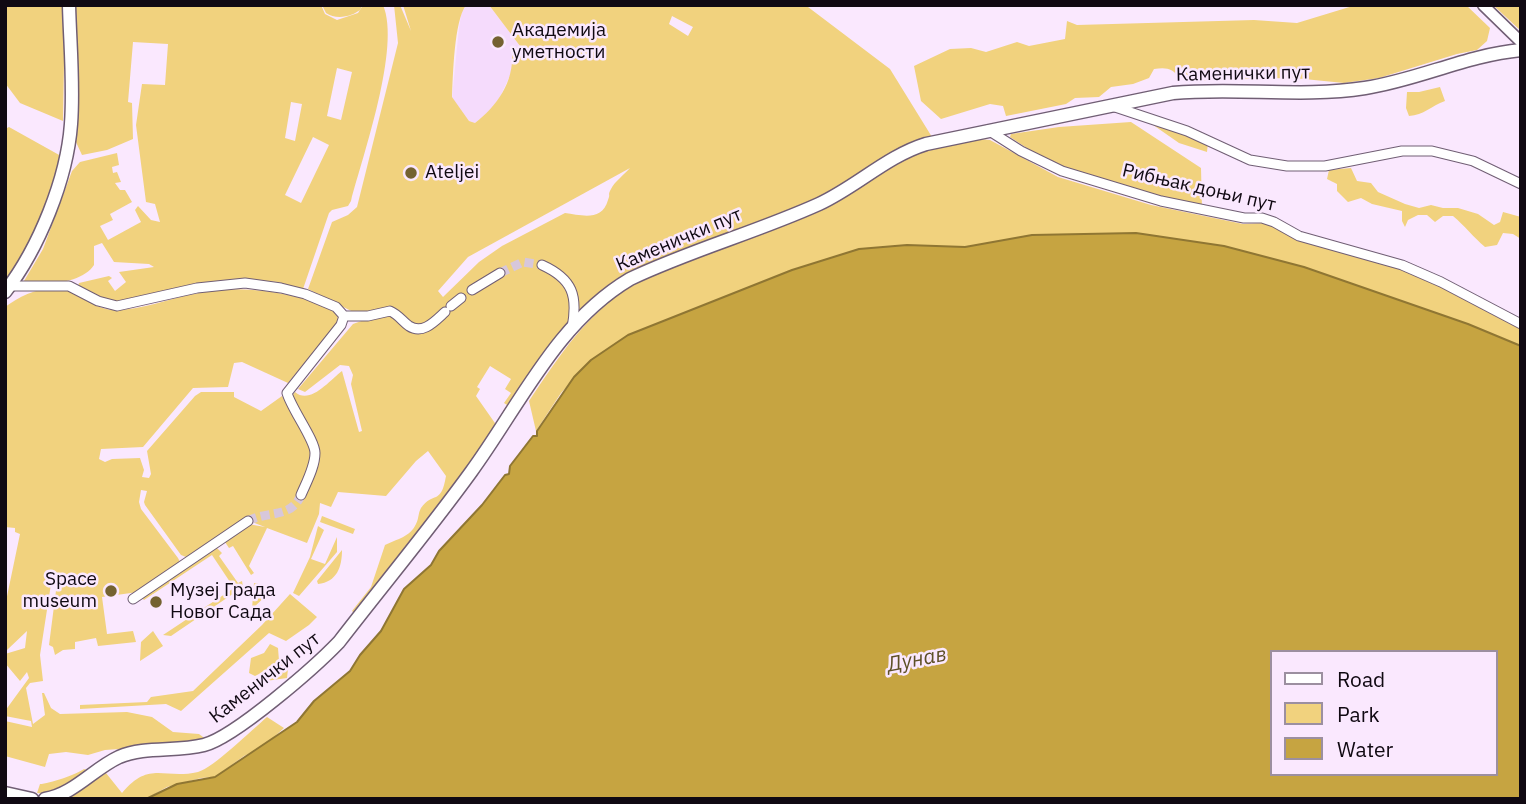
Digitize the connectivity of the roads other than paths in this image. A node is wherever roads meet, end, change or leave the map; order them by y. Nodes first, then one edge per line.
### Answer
1 (69, 5) edge
2 (1483, 5) edge
3 (1521, 42) edge
4 (1521, 50) edge
5 (1110, 105) junction
6 (988, 130) junction
7 (1521, 184) edge
8 (542, 265) tunnel mouth
9 (500, 273) tunnel mouth
10 (8, 289) edge
11 (472, 290) dead end
12 (461, 298) dead end
13 (344, 316) junction
14 (1521, 324) edge
15 (572, 328) junction
16 (302, 495) tunnel mouth
17 (247, 521) tunnel mouth
18 (133, 598) dead end
19 (5, 793) edge
20 (32, 799) edge
21 (45, 799) edge

1 - 10 main road
2 - 3 street
4 - 5 main road, Каменички пут
5 - 6 main road, Каменички пут
5 - 7 street
6 - 14 street, Рибњак доњи пут
6 - 15 main road, Каменички пут
8 - 15 street
9 - 11 street
10 - 13 street
12 - 13 street
13 - 16 street
15 - 21 main road, Каменички пут
17 - 18 street
19 - 20 main road

